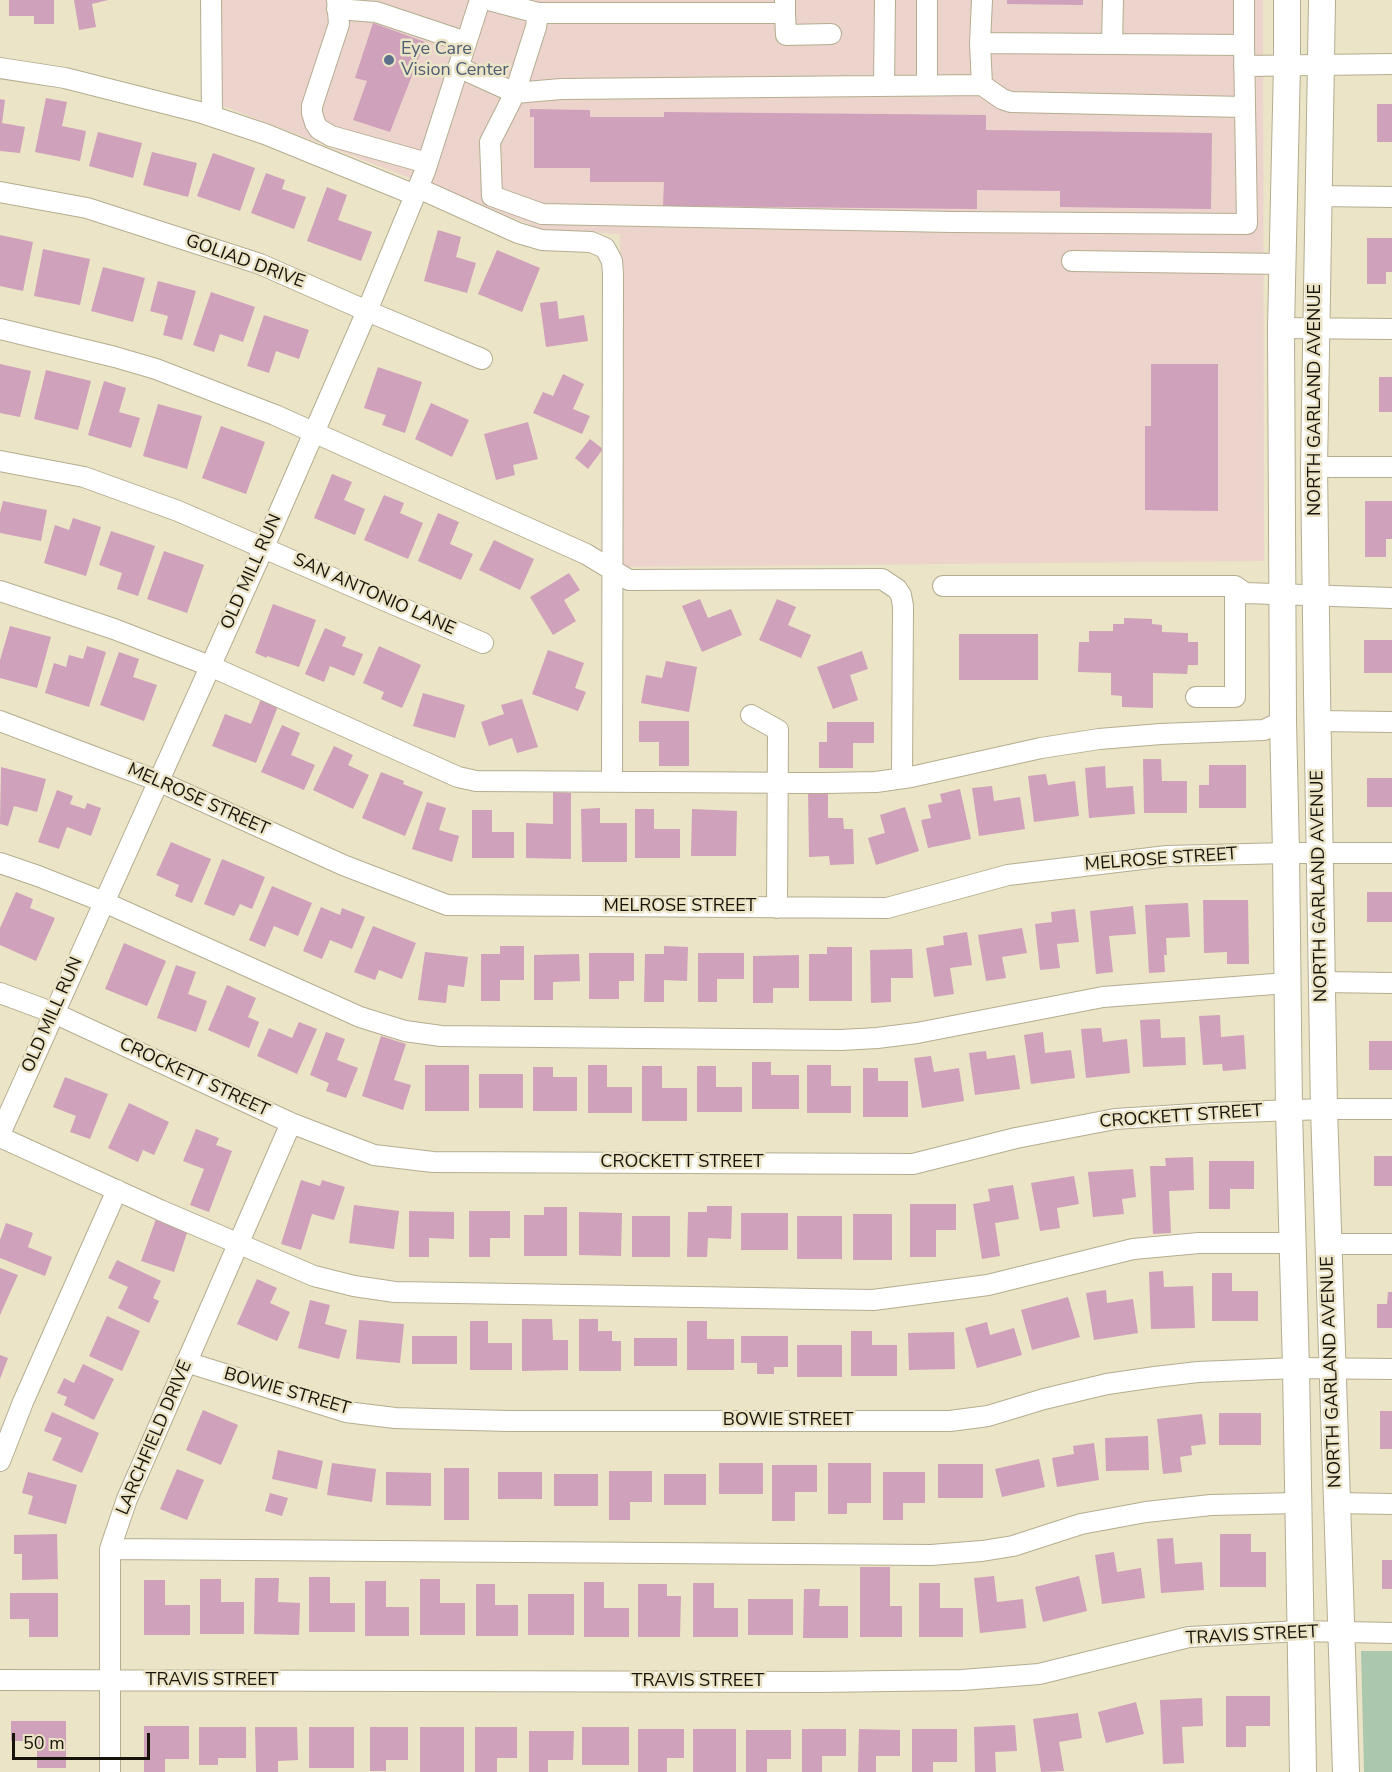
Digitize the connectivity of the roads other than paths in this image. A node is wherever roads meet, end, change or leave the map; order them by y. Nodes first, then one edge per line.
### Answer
1 (210, 0) edge
2 (480, 0) edge
3 (489, 0) edge
4 (885, 0) edge
5 (927, 0) edge
6 (981, 0) edge
7 (1113, 0) edge
8 (1244, 0) edge
9 (1287, 0) edge
10 (1322, 0) edge
11 (337, 5) edge
12 (785, 6) edge
13 (538, 13) junction
14 (831, 34) dead end
15 (466, 42) junction
16 (980, 43) junction
17 (1112, 44) junction
18 (1244, 45) junction
19 (1287, 64) junction
20 (1321, 64) junction
21 (1392, 64) edge
22 (1244, 66) junction
23 (458, 67) junction
24 (0, 68) edge
25 (927, 85) junction
26 (982, 85) junction
27 (884, 86) junction
28 (516, 93) junction
29 (1245, 107) junction
30 (212, 116) junction
31 (427, 163) junction
32 (0, 192) edge
33 (416, 192) junction
34 (1318, 196) junction
35 (1392, 197) edge
36 (1072, 261) dead end
37 (1283, 264) junction
38 (367, 311) junction
39 (1281, 328) junction
40 (1317, 328) junction
41 (0, 329) edge
42 (1392, 329) edge
43 (482, 359) dead end
44 (314, 432) junction
45 (0, 461) edge
46 (1314, 467) junction
47 (1392, 467) edge
48 (264, 547) junction
49 (613, 571) junction
50 (943, 585) dead end
51 (1235, 586) junction
52 (0, 591) edge
53 (1282, 594) junction
54 (1316, 595) junction
55 (1392, 598) edge
56 (483, 643) dead end
57 (210, 666) junction
58 (1196, 697) dead end
59 (751, 715) dead end
60 (0, 721) edge
61 (1283, 721) junction
62 (1317, 721) junction
63 (1392, 722) edge
64 (902, 778) junction
65 (158, 781) junction
66 (612, 781) junction
67 (778, 782) junction
68 (1286, 853) junction
69 (1320, 853) junction
70 (1392, 853) edge
71 (0, 863) edge
72 (104, 902) junction
73 (777, 908) junction
74 (1322, 982) junction
75 (1287, 983) junction
76 (1392, 983) edge
77 (0, 993) edge
78 (54, 1013) junction
79 (1324, 1109) junction
80 (1392, 1109) edge
81 (1289, 1110) junction
82 (291, 1123) junction
83 (0, 1135) edge
84 (117, 1190) junction
85 (1292, 1243) junction
86 (238, 1244) junction
87 (1328, 1244) junction
88 (1392, 1244) edge
89 (186, 1362) junction
90 (1296, 1368) junction
91 (1332, 1368) junction
92 (1392, 1369) edge
93 (0, 1461) edge
94 (1298, 1503) junction
95 (1337, 1503) junction
96 (1392, 1504) edge
97 (110, 1549) junction
98 (1300, 1631) junction
99 (1342, 1632) junction
100 (1392, 1633) edge
101 (0, 1680) edge
102 (110, 1681) junction
103 (110, 1772) edge
104 (1303, 1772) edge
105 (1346, 1772) edge

1 - 30 street
2 - 15 street, OLD MILL RUN
3 - 13 street
4 - 27 street
5 - 25 street
6 - 16 street
7 - 17 street
8 - 18 street
9 - 19 main road, NORTH GARLAND AVENUE
10 - 20 main road, NORTH GARLAND AVENUE
11 - 15 street
11 - 31 street
12 - 13 street
12 - 14 street
13 - 28 street
15 - 23 street, OLD MILL RUN
16 - 17 street
16 - 26 street
17 - 18 street
18 - 22 street
19 - 20 street
19 - 22 street
19 - 37 main road, NORTH GARLAND AVENUE
20 - 21 street
20 - 34 main road, NORTH GARLAND AVENUE
22 - 29 street
23 - 28 street
23 - 31 street, OLD MILL RUN
24 - 30 street
25 - 26 street
25 - 27 street
26 - 29 street
27 - 28 street
28 - 29 street
30 - 33 street
31 - 33 street, OLD MILL RUN
32 - 38 street, GOLIAD DRIVE
33 - 38 street, OLD MILL RUN
33 - 49 street
34 - 35 street
34 - 40 main road, NORTH GARLAND AVENUE
36 - 37 street
37 - 39 main road, NORTH GARLAND AVENUE
38 - 43 street, GOLIAD DRIVE
38 - 44 street, OLD MILL RUN
39 - 40 street
39 - 53 main road, NORTH GARLAND AVENUE
40 - 42 street
40 - 46 main road, NORTH GARLAND AVENUE
41 - 44 street
44 - 48 street, OLD MILL RUN
44 - 49 street
45 - 48 street, SAN ANTONIO LANE
46 - 47 street
46 - 54 main road, NORTH GARLAND AVENUE
48 - 56 street, SAN ANTONIO LANE
48 - 57 street, OLD MILL RUN
49 - 64 street
49 - 66 street
50 - 51 street
51 - 53 street
51 - 58 street
52 - 57 street
53 - 54 street
53 - 61 main road, NORTH GARLAND AVENUE
54 - 55 street
54 - 62 main road, NORTH GARLAND AVENUE
57 - 65 street, OLD MILL RUN
57 - 66 street
59 - 67 street
60 - 65 street, MELROSE STREET
61 - 64 street
61 - 68 main road, NORTH GARLAND AVENUE
62 - 63 street
62 - 69 main road, NORTH GARLAND AVENUE
64 - 67 street
65 - 72 street, OLD MILL RUN
65 - 73 street, MELROSE STREET
66 - 67 street
67 - 73 street
68 - 69 street, MELROSE STREET
68 - 73 street, MELROSE STREET
68 - 75 main road, NORTH GARLAND AVENUE
69 - 70 street, MELROSE STREET
69 - 74 main road, NORTH GARLAND AVENUE
71 - 72 street
72 - 75 street
72 - 78 street, OLD MILL RUN
74 - 76 street
74 - 79 main road, NORTH GARLAND AVENUE
75 - 81 main road, NORTH GARLAND AVENUE
77 - 78 street, CROCKETT STREET
78 - 82 street, CROCKETT STREET
78 - 83 street, OLD MILL RUN
79 - 80 street, CROCKETT STREET
79 - 81 street, CROCKETT STREET
79 - 87 main road, NORTH GARLAND AVENUE
81 - 82 street, CROCKETT STREET
81 - 85 main road, NORTH GARLAND AVENUE
82 - 86 street, LARCHFIELD DRIVE
83 - 84 street
84 - 86 street
84 - 93 street
85 - 86 street
85 - 90 main road, NORTH GARLAND AVENUE
86 - 89 street, LARCHFIELD DRIVE
87 - 88 street
87 - 91 main road, NORTH GARLAND AVENUE
89 - 90 street, BOWIE STREET
89 - 97 street, LARCHFIELD DRIVE
90 - 91 street, BOWIE STREET
90 - 94 main road, NORTH GARLAND AVENUE
91 - 92 street, BOWIE STREET
91 - 95 main road, NORTH GARLAND AVENUE
94 - 97 street
94 - 98 main road, NORTH GARLAND AVENUE
95 - 96 street
95 - 99 main road, NORTH GARLAND AVENUE
97 - 102 street, LARCHFIELD DRIVE
98 - 99 street, TRAVIS STREET
98 - 102 street, TRAVIS STREET
98 - 104 main road, NORTH GARLAND AVENUE
99 - 100 street, TRAVIS STREET
99 - 105 main road, NORTH GARLAND AVENUE
101 - 102 street, TRAVIS STREET
102 - 103 street, LARCHFIELD DRIVE

